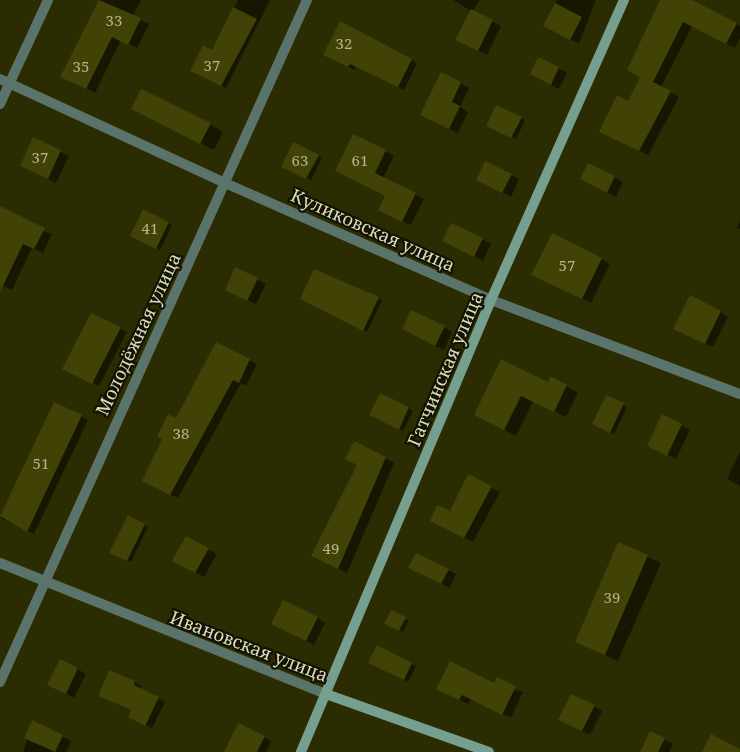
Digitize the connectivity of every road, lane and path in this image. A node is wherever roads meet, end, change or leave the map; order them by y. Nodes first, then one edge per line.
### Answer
1 (48, 0) edge
2 (307, 0) edge
3 (624, 0) edge
4 (5, 81) edge
5 (0, 104) edge
6 (226, 183) junction
7 (492, 300) junction
8 (740, 394) edge
9 (0, 563) edge
10 (42, 583) junction
11 (0, 682) edge
12 (326, 694) junction
13 (301, 752) edge
14 (489, 752) edge

1 - 4 street
2 - 6 street, Молодёжная улица
3 - 7 street, Гатчинская улица
4 - 5 street
4 - 6 street, Куликовская улица
6 - 7 street, Куликовская улица
6 - 10 street, Молодёжная улица
7 - 8 street, Куликовская улица
7 - 12 street, Гатчинская улица
9 - 10 street, Ивановская улица
10 - 11 street, Молодёжная улица
10 - 12 street, Ивановская улица
12 - 13 street, Гатчинская улица
12 - 14 street, Ивановская улица

